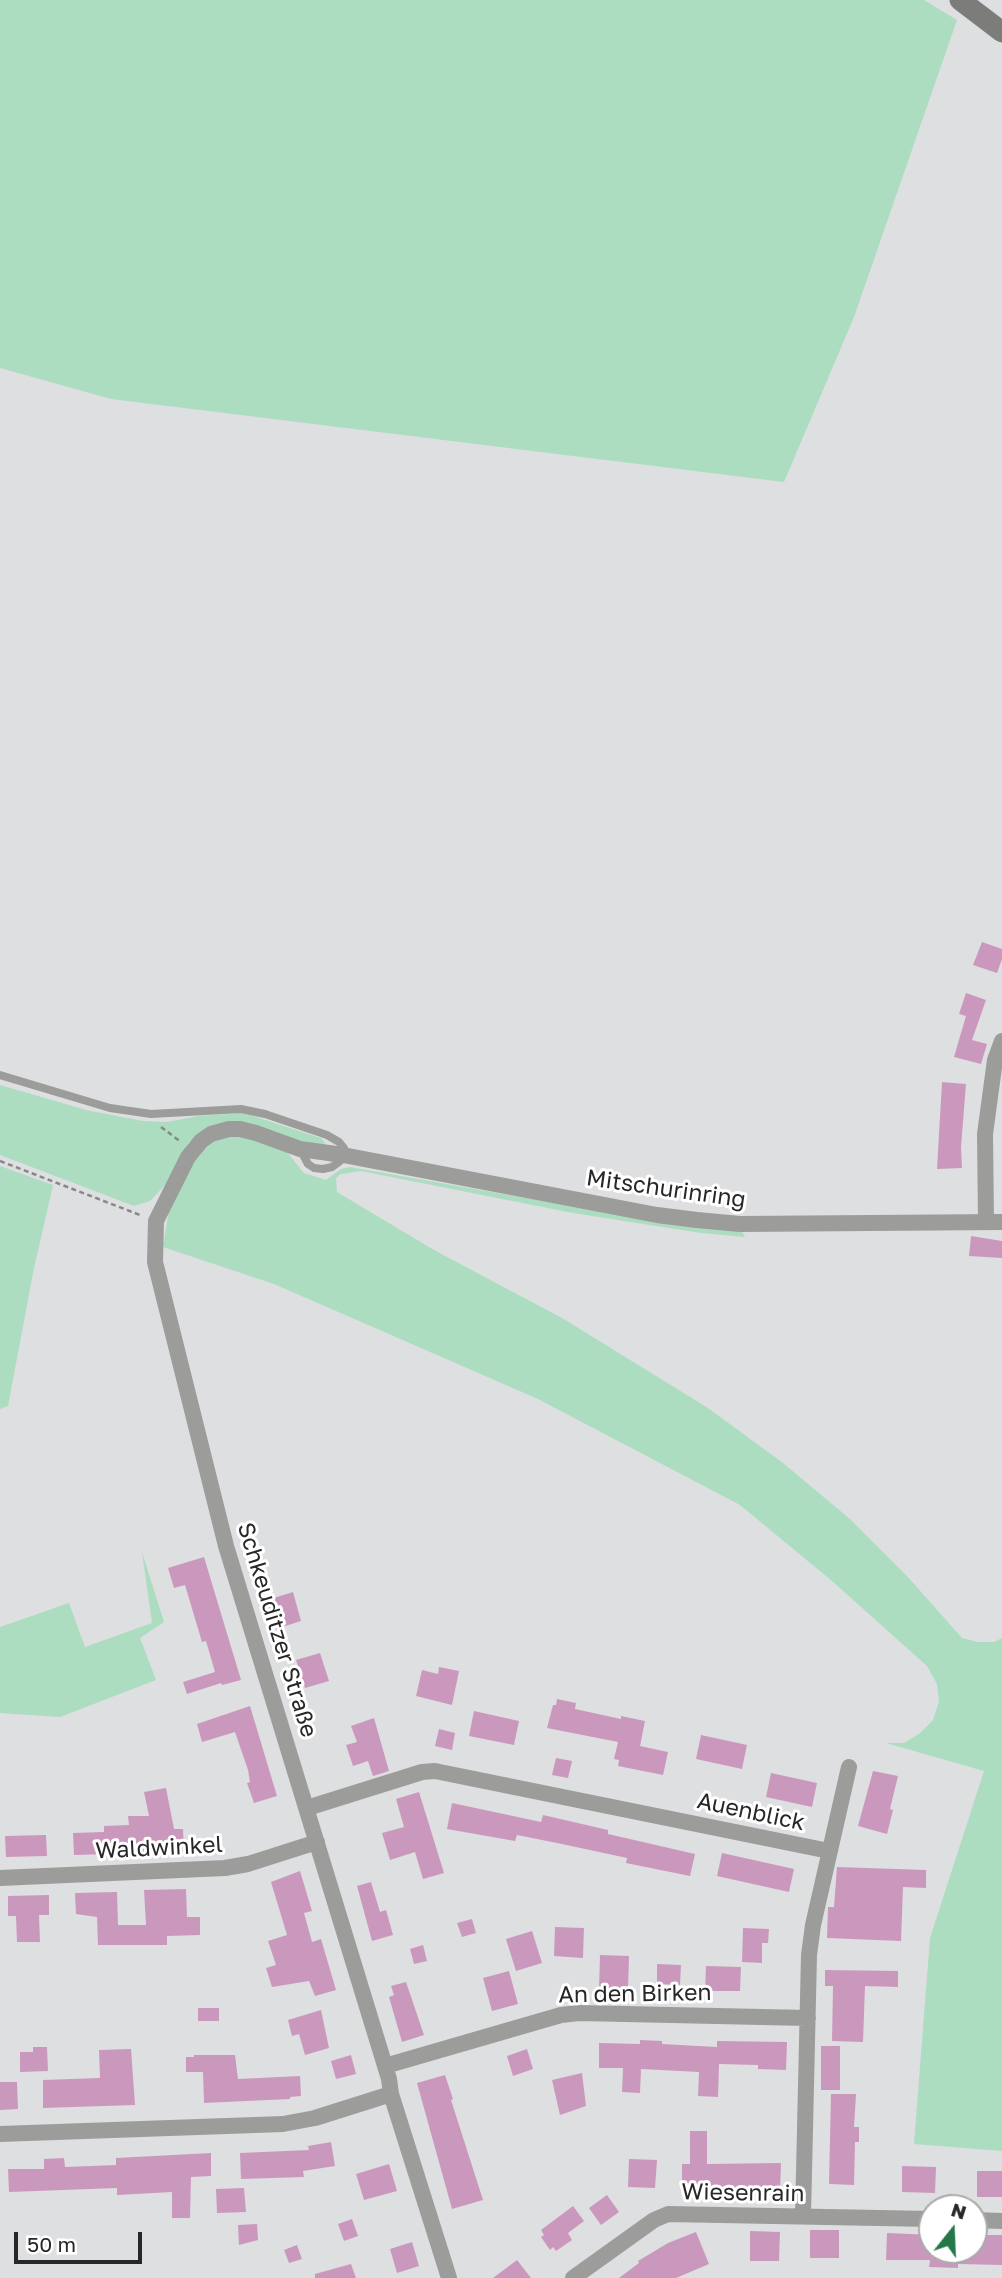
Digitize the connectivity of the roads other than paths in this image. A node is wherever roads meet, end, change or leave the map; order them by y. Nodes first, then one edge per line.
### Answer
1 (960, 0) edge
2 (1002, 32) edge
3 (1002, 1041) edge
4 (0, 1075) edge
5 (343, 1155) junction
6 (994, 1222) edge
7 (849, 1767) dead end
8 (307, 1808) junction
9 (317, 1842) junction
10 (829, 1851) junction
11 (0, 1878) edge
12 (808, 2018) junction
13 (385, 2066) junction
14 (391, 2094) junction
15 (0, 2134) edge
16 (803, 2216) junction
17 (918, 2219) edge
18 (449, 2278) edge
19 (573, 2278) edge

1 - 2 street
3 - 6 street, Mitschurinring
4 - 5 lane
5 - 6 street, Mitschurinring
5 - 8 street, Schkeuditzer Straße
7 - 10 street
8 - 9 street, Schkeuditzer Straße
8 - 10 street, Auenblick
9 - 11 street, Waldwinkel
9 - 13 street, Schkeuditzer Straße
10 - 12 street, Auenblick
12 - 13 street, An den Birken
12 - 16 street, Auenblick
13 - 14 street, Schkeuditzer Straße
14 - 15 street
14 - 18 street, Schkeuditzer Straße
16 - 17 street, Wiesenrain
16 - 19 street, Wiesenrain

